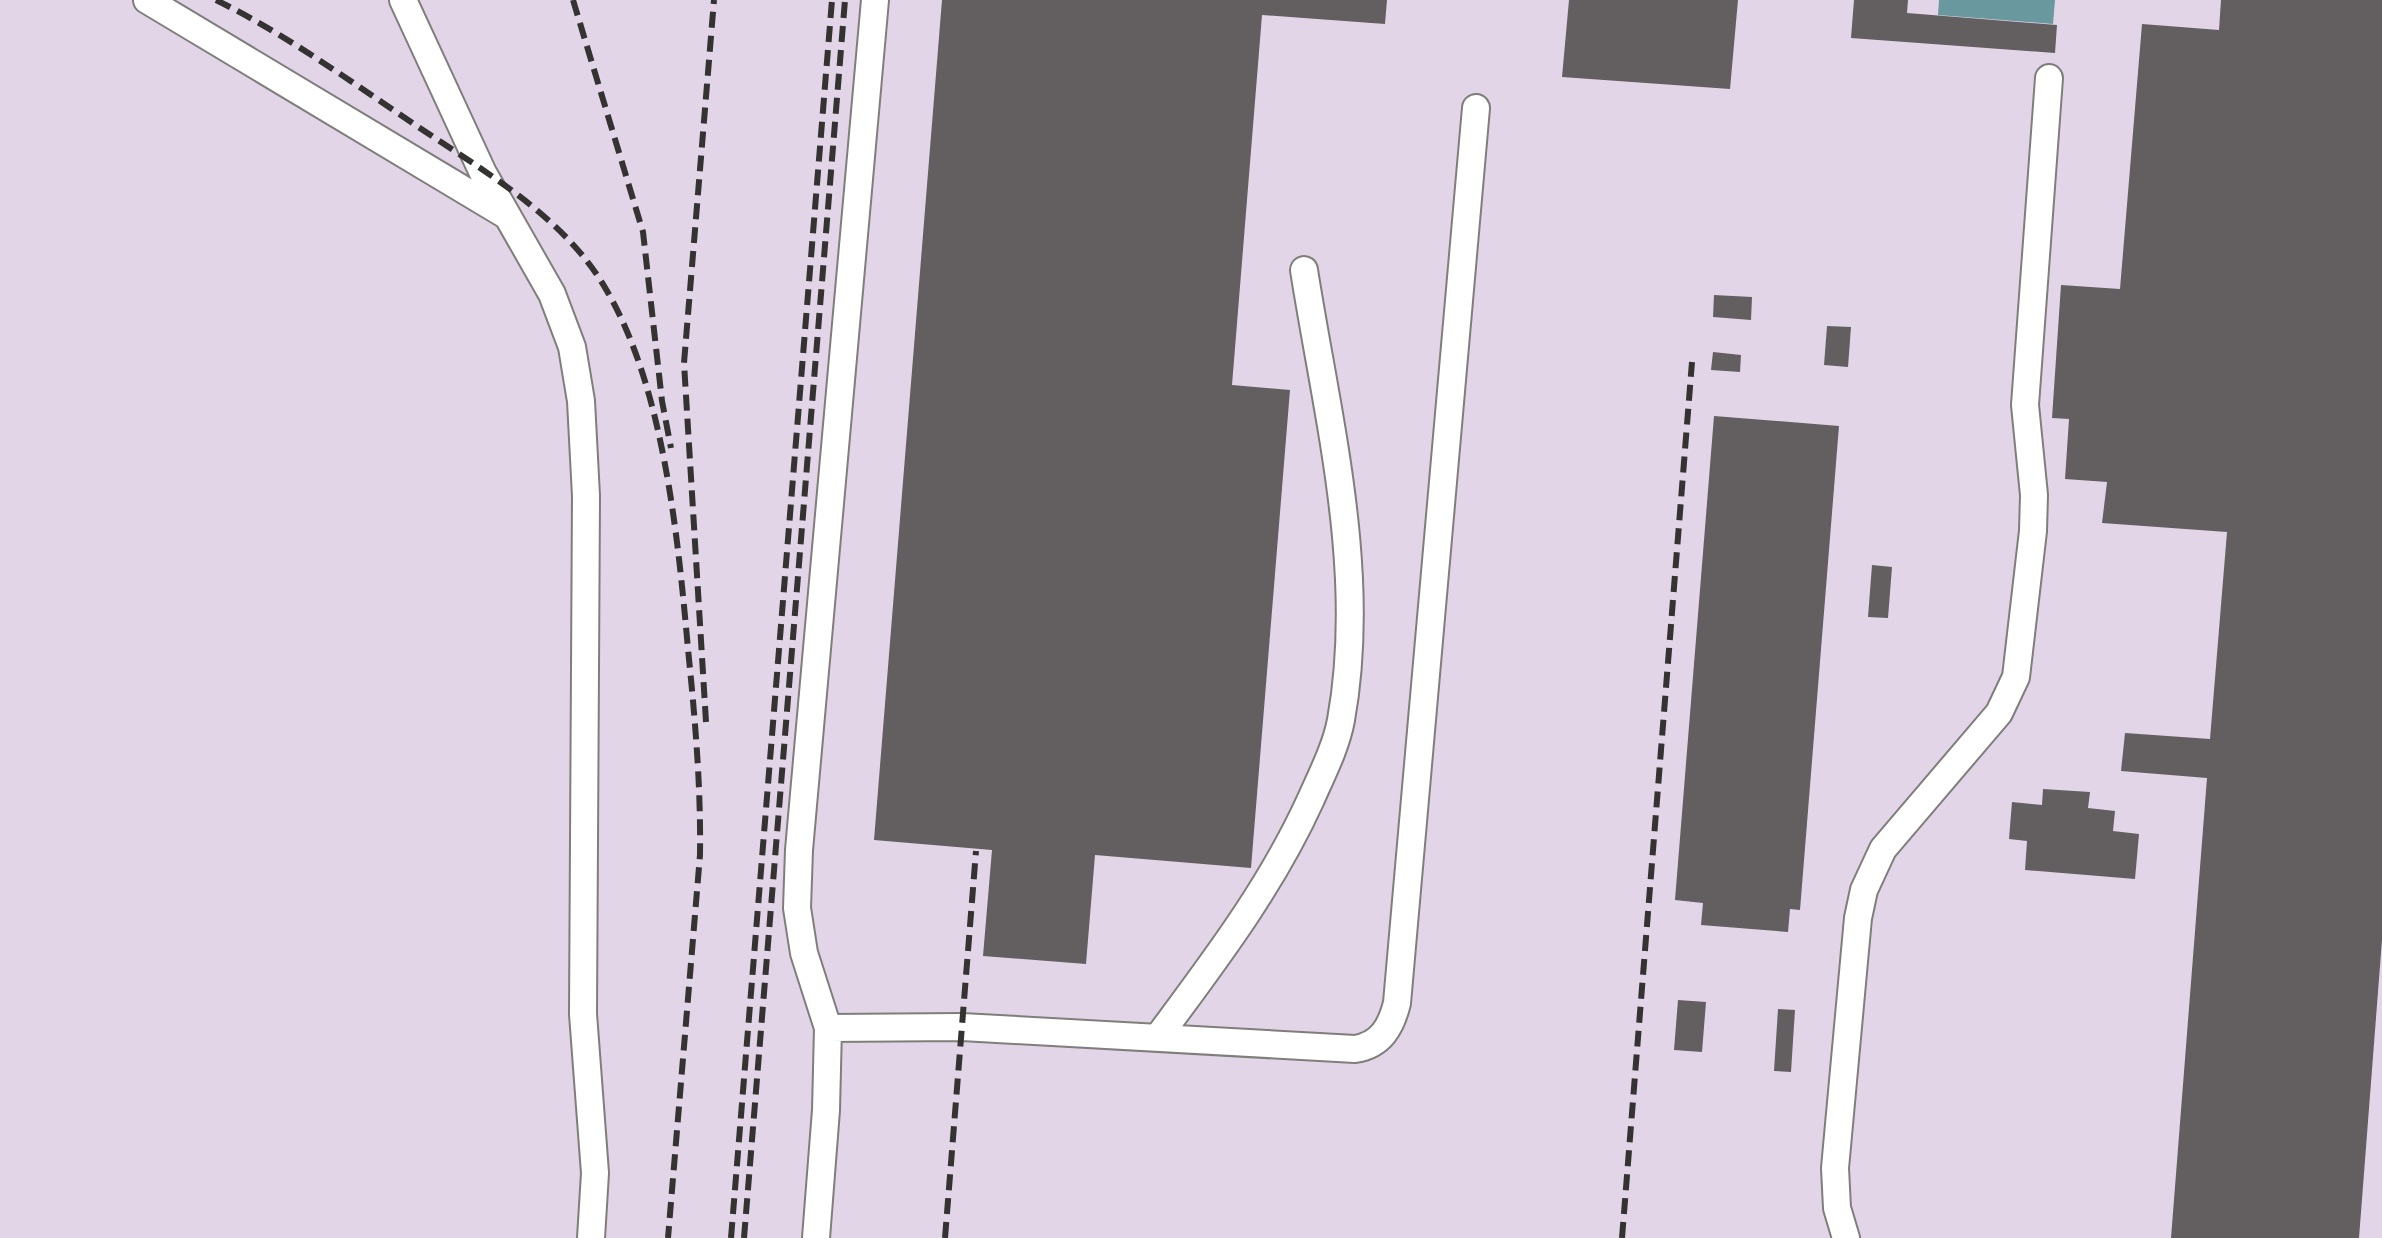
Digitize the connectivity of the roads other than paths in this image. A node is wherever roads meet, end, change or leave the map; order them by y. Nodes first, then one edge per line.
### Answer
1 (147, 0) edge
2 (403, 0) edge
3 (875, 0) edge
4 (2049, 78) dead end
5 (1476, 108) dead end
6 (507, 215) junction
7 (1304, 270) dead end
8 (828, 1028) junction
9 (1158, 1037) junction
10 (591, 1238) edge
11 (816, 1238) edge
12 (1846, 1238) edge

1 - 6 street
2 - 6 street
3 - 8 street
4 - 12 street
5 - 9 street
6 - 10 street
7 - 9 street
8 - 9 street
8 - 11 street

